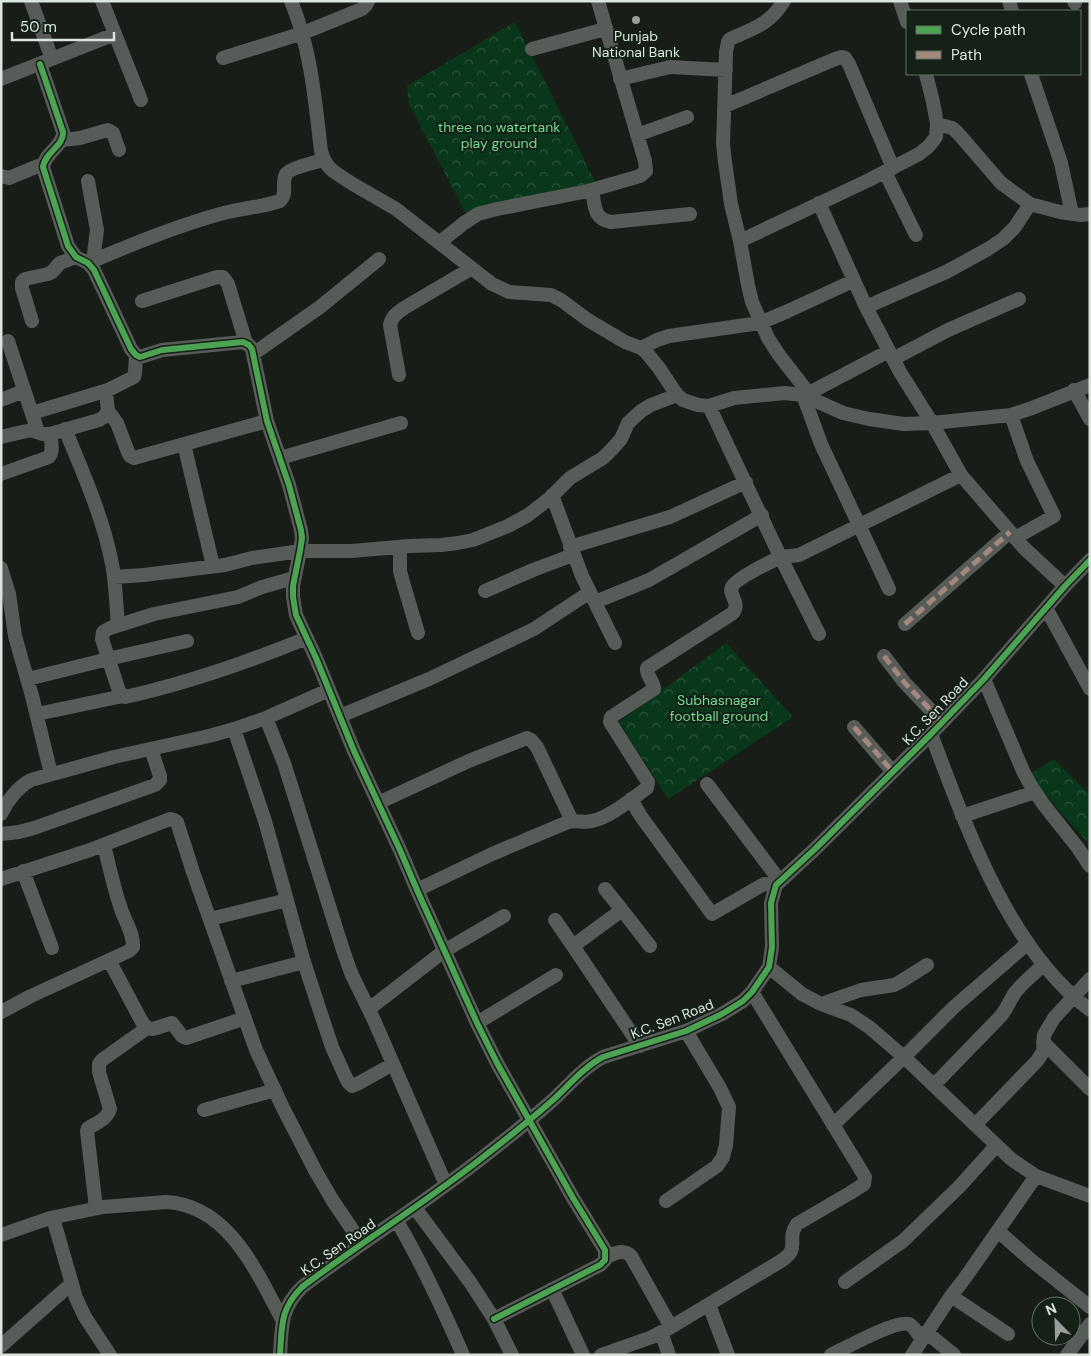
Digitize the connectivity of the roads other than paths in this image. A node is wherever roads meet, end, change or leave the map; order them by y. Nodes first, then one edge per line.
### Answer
1 (31, 1) edge
2 (102, 1) edge
3 (291, 1) edge
4 (368, 1) edge
5 (598, 1) edge
6 (784, 1) edge
7 (900, 1) edge
8 (906, 19) edge
9 (605, 29) junction
10 (115, 34) junction
11 (302, 34) junction
12 (532, 49) dead end
13 (223, 58) dead end
14 (46, 61) junction
15 (726, 70) junction
16 (926, 75) edge
17 (1031, 75) edge
18 (1, 79) edge
19 (620, 79) junction
20 (141, 100) dead end
21 (725, 106) junction
22 (687, 117) dead end
23 (937, 124) junction
24 (637, 135) junction
25 (62, 140) junction
26 (119, 150) dead end
27 (324, 160) junction
28 (43, 164) junction
29 (889, 170) junction
30 (1, 176) edge
31 (88, 181) dead end
32 (592, 190) junction
33 (819, 203) junction
34 (1030, 204) junction
35 (690, 214) dead end
36 (1072, 214) junction
37 (1090, 214) edge
38 (916, 235) dead end
39 (740, 241) junction
40 (439, 243) junction
41 (378, 259) dead end
42 (86, 260) junction
43 (472, 268) junction
44 (853, 281) junction
45 (1019, 299) dead end
46 (142, 301) dead end
47 (866, 307) junction
48 (32, 321) dead end
49 (760, 322) junction
50 (8, 341) dead end
51 (641, 348) junction
52 (249, 349) junction
53 (136, 355) junction
54 (891, 355) junction
55 (399, 375) dead end
56 (1090, 385) edge
57 (108, 390) junction
58 (1074, 390) junction
59 (24, 391) junction
60 (677, 395) junction
61 (809, 396) junction
62 (1, 400) edge
63 (709, 406) junction
64 (108, 410) junction
65 (32, 413) junction
66 (1011, 414) junction
67 (1090, 419) edge
68 (267, 421) junction
69 (401, 423) dead end
70 (932, 423) junction
71 (65, 429) junction
72 (44, 433) junction
73 (1, 437) edge
74 (184, 444) junction
75 (280, 458) junction
76 (1, 474) edge
77 (961, 475) junction
78 (746, 482) junction
79 (552, 495) junction
80 (762, 515) junction
81 (859, 525) junction
82 (1012, 535) junction
83 (400, 547) junction
84 (300, 551) junction
85 (572, 551) junction
86 (781, 557) junction
87 (1090, 560) edge
88 (213, 566) junction
89 (1, 568) edge
90 (114, 577) junction
91 (294, 578) junction
92 (1064, 586) junction
93 (888, 589) dead end
94 (485, 592) dead end
95 (592, 597) junction
96 (1046, 608) junction
97 (905, 624) dead end
98 (118, 625) junction
99 (418, 633) dead end
100 (819, 634) dead end
101 (307, 638) junction
102 (187, 641) dead end
103 (615, 643) dead end
104 (884, 656) dead end
105 (108, 659) junction
106 (28, 679) junction
107 (984, 679) junction
108 (1090, 689) edge
109 (329, 690) junction
110 (123, 696) junction
111 (37, 714) junction
112 (340, 716) junction
113 (266, 718) junction
114 (942, 722) junction
115 (854, 728) dead end
116 (234, 729) junction
117 (931, 734) junction
118 (151, 749) junction
119 (893, 772) junction
120 (51, 774) junction
121 (707, 784) dead end
122 (1035, 792) junction
123 (632, 799) junction
124 (378, 803) junction
125 (1, 814) edge
126 (962, 816) junction
127 (572, 821) junction
128 (1, 834) edge
129 (104, 845) junction
130 (1090, 866) edge
131 (23, 871) junction
132 (1, 878) edge
133 (778, 883) junction
134 (605, 889) dead end
135 (417, 890) junction
136 (286, 900) junction
137 (622, 910) junction
138 (504, 916) dead end
139 (210, 919) junction
140 (555, 920) dead end
141 (1028, 943) junction
142 (574, 946) junction
143 (650, 946) dead end
144 (52, 948) dead end
145 (444, 951) junction
146 (109, 960) junction
147 (304, 962) junction
148 (927, 965) dead end
149 (1043, 965) junction
150 (769, 967) junction
151 (556, 975) dead end
152 (1090, 979) edge
153 (231, 981) junction
154 (752, 992) junction
155 (1073, 997) junction
156 (821, 1004) junction
157 (2, 1008) edge
158 (369, 1009) junction
159 (1090, 1010) edge
160 (245, 1018) junction
161 (477, 1023) junction
162 (147, 1028) junction
163 (686, 1030) junction
164 (1043, 1042) junction
165 (640, 1046) junction
166 (904, 1057) junction
167 (393, 1064) junction
168 (934, 1085) junction
169 (1090, 1089) edge
170 (275, 1090) junction
171 (204, 1110) dead end
172 (530, 1120) junction
173 (833, 1125) junction
174 (975, 1125) junction
175 (996, 1146) junction
176 (1036, 1176) junction
177 (446, 1185) junction
178 (1090, 1196) edge
179 (666, 1200) dead end
180 (96, 1208) junction
181 (415, 1208) junction
182 (53, 1218) junction
183 (397, 1221) junction
184 (998, 1231) junction
185 (1, 1235) edge
186 (362, 1244) junction
187 (606, 1257) junction
188 (845, 1282) dead end
189 (72, 1284) junction
190 (552, 1290) junction
191 (951, 1296) junction
192 (709, 1305) junction
193 (1090, 1307) edge
194 (494, 1320) junction
195 (283, 1321) junction
196 (1090, 1324) edge
197 (666, 1330) junction
198 (1008, 1334) dead end
199 (1, 1346) edge
200 (919, 1346) edge
201 (110, 1355) edge
202 (280, 1355) edge
203 (463, 1355) edge
204 (512, 1355) edge
205 (583, 1355) edge
206 (601, 1355) edge
207 (668, 1355) edge
208 (728, 1355) edge
209 (831, 1355) edge
210 (954, 1355) edge
211 (1067, 1355) edge

1 - 14 street
2 - 10 street
3 - 11 street
4 - 11 street
5 - 9 street
6 - 15 street
7 - 8 street
9 - 12 street
9 - 19 street
10 - 14 street
10 - 20 street
11 - 13 street
11 - 27 street
14 - 18 street
14 - 25 street
15 - 19 street
15 - 21 street
16 - 23 street
17 - 36 street
19 - 24 street
21 - 29 street
21 - 39 street
22 - 24 street
23 - 29 street
23 - 34 street
24 - 32 street
25 - 26 street
25 - 28 street
27 - 40 street
27 - 42 street
28 - 30 street
28 - 42 street
29 - 33 street
29 - 38 street
31 - 42 street
32 - 35 street
32 - 40 street
33 - 39 street
33 - 44 street
34 - 36 street
34 - 47 street
36 - 37 street
39 - 49 street
40 - 43 street
41 - 52 street
42 - 48 street
42 - 53 street
43 - 51 street
43 - 55 street
44 - 47 street
44 - 49 street
45 - 54 street
46 - 52 street
47 - 54 street
49 - 51 street
49 - 61 street
50 - 59 street
51 - 60 street
52 - 53 street
52 - 68 street
53 - 57 street
54 - 61 street
54 - 70 street
56 - 58 street
57 - 64 street
57 - 65 street
58 - 66 street
58 - 67 street
59 - 62 street
59 - 65 street
60 - 63 street
60 - 79 street
61 - 63 street
61 - 70 street
61 - 81 street
63 - 78 street
64 - 71 street
64 - 74 street
65 - 72 street
66 - 70 street
66 - 82 street
68 - 74 street
68 - 75 street
69 - 75 street
70 - 77 street
71 - 72 street
71 - 90 street
72 - 73 street
72 - 76 street
74 - 88 street
75 - 84 street
77 - 81 street
77 - 82 street
78 - 80 street
78 - 85 street
79 - 83 street
79 - 85 street
80 - 86 street
80 - 95 street
81 - 86 street
81 - 93 street
82 - 92 street
82 - 97 street
83 - 84 street
83 - 99 street
84 - 88 street
84 - 91 street
85 - 94 street
85 - 95 street
86 - 100 street
86 - 123 street
87 - 92 street, K.C. Sen Road
88 - 90 street
89 - 106 street
90 - 98 street
91 - 98 street
91 - 101 street
92 - 96 street, K.C. Sen Road
95 - 103 street
95 - 112 street
96 - 107 street, K.C. Sen Road
96 - 108 street
98 - 105 street
101 - 109 street
101 - 110 street
102 - 105 street
104 - 114 street
105 - 106 street
105 - 110 street
106 - 111 street
107 - 114 street, K.C. Sen Road
107 - 122 street
109 - 112 street
109 - 113 street
110 - 111 street
111 - 120 street
112 - 124 street
113 - 116 street
113 - 158 street
114 - 117 street, K.C. Sen Road
115 - 119 street
116 - 118 street
116 - 136 street
117 - 119 street, K.C. Sen Road
117 - 126 street
118 - 120 street
118 - 128 street
119 - 133 street, K.C. Sen Road
120 - 125 street
121 - 133 street
122 - 126 street
122 - 130 street
123 - 127 street
123 - 133 street
124 - 127 street
124 - 135 street
126 - 141 street
127 - 135 street
129 - 131 street
129 - 139 street
129 - 146 street
131 - 132 street
131 - 144 street
133 - 150 street, K.C. Sen Road
134 - 137 street
135 - 145 street
136 - 139 street
136 - 147 street
137 - 142 street
137 - 143 street
138 - 145 street
139 - 153 street
140 - 142 street
141 - 149 street
141 - 166 street
142 - 165 street
145 - 158 street
145 - 161 street
146 - 157 street
146 - 162 street
147 - 153 street
147 - 167 street
148 - 156 street
149 - 155 street
149 - 168 street
150 - 154 street, K.C. Sen Road
150 - 156 street
151 - 161 street
152 - 155 street
153 - 160 street
154 - 163 street, K.C. Sen Road
154 - 173 street
155 - 159 street
155 - 164 street
156 - 166 street
158 - 167 street
160 - 162 street
160 - 170 street
161 - 172 street
162 - 180 street
163 - 165 street, K.C. Sen Road
163 - 179 street
164 - 169 street
164 - 174 street
165 - 172 street, K.C. Sen Road
166 - 168 street
166 - 173 street
167 - 177 street
168 - 174 street
170 - 171 street
170 - 186 street
172 - 177 street, K.C. Sen Road
172 - 187 street
173 - 192 street
174 - 175 street
175 - 176 street
175 - 188 street
176 - 178 street
176 - 184 street
177 - 181 street, K.C. Sen Road
180 - 182 street
180 - 195 street
181 - 183 street, K.C. Sen Road
181 - 194 street
182 - 185 street
182 - 189 street
183 - 186 street, K.C. Sen Road
183 - 203 street
184 - 191 street
184 - 193 street
186 - 195 street, K.C. Sen Road
187 - 190 street
187 - 197 street
189 - 199 street
189 - 201 street
190 - 194 street
190 - 205 street
191 - 198 street
191 - 200 street
192 - 197 street
192 - 208 street
194 - 204 street
195 - 202 street, K.C. Sen Road
196 - 211 street
197 - 206 street
197 - 207 street
200 - 209 street
200 - 210 street

